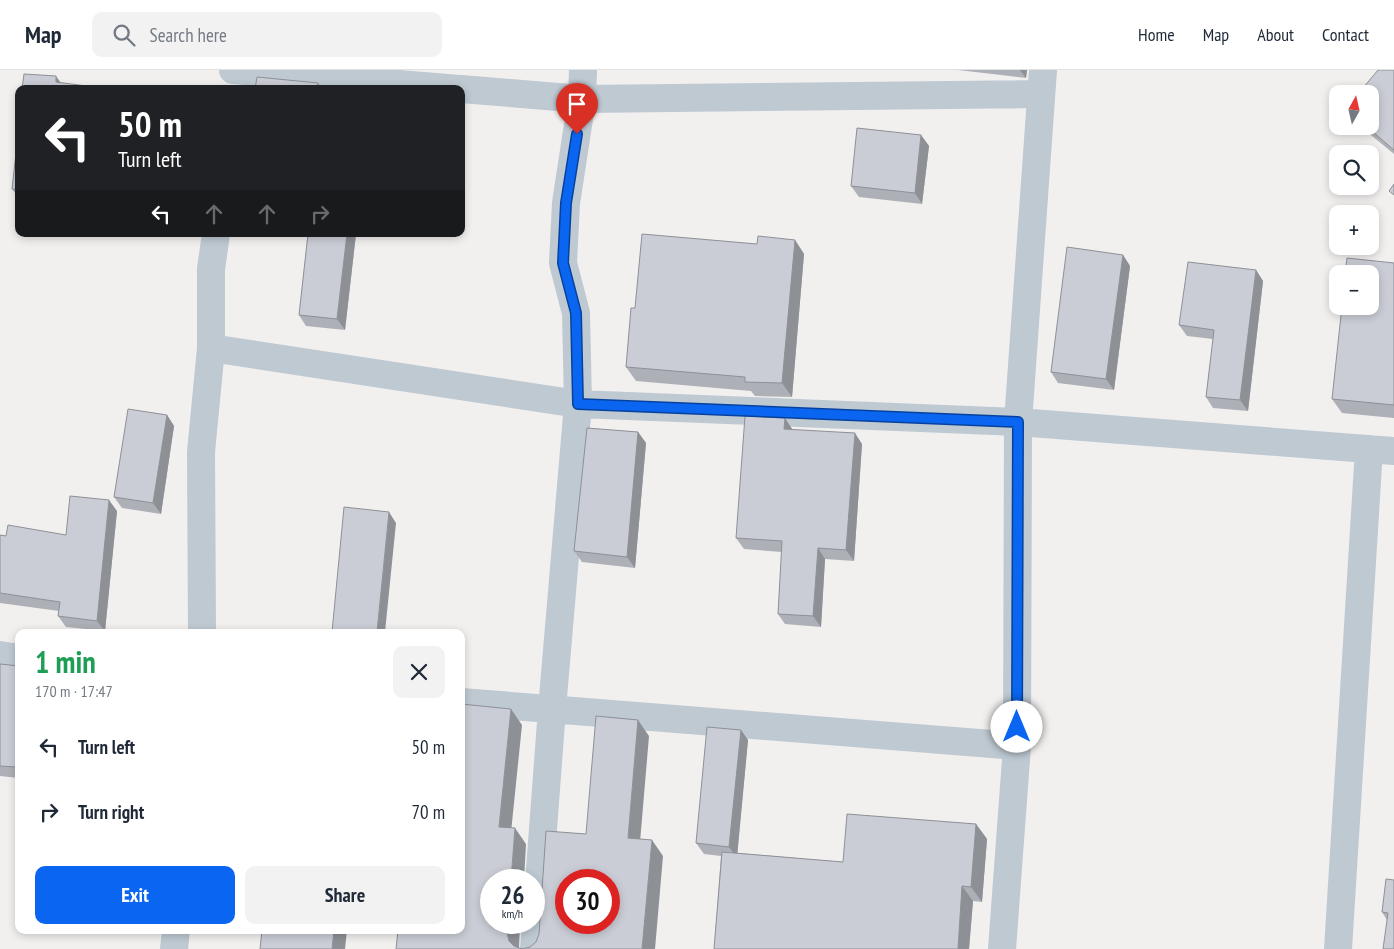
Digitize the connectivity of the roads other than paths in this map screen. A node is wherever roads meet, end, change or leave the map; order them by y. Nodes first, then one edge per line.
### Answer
1 (221, 70) edge
2 (233, 70) edge
3 (583, 70) edge
4 (1042, 82) edge
5 (220, 85) edge
6 (412, 85) edge
7 (465, 89) edge
8 (582, 99) junction
9 (216, 237) edge
10 (211, 348) junction
11 (578, 404) junction
12 (1018, 422) junction
13 (1382, 450) edge
14 (202, 629) edge
15 (0, 655) edge
16 (15, 657) edge
17 (465, 702) edge
18 (552, 709) junction
19 (1017, 746) junction
20 (176, 934) edge
21 (174, 949) edge
22 (534, 949) edge
23 (1002, 949) edge
24 (1338, 949) edge

1 - 5 street
2 - 6 street
3 - 8 street
4 - 8 street
4 - 12 street
7 - 8 street
8 - 11 street
9 - 10 street
10 - 11 street
10 - 14 street
11 - 12 street
11 - 18 street
12 - 13 street
12 - 19 street
13 - 24 street
15 - 16 street
17 - 18 street
18 - 19 street
18 - 22 street
19 - 23 street
20 - 21 street

